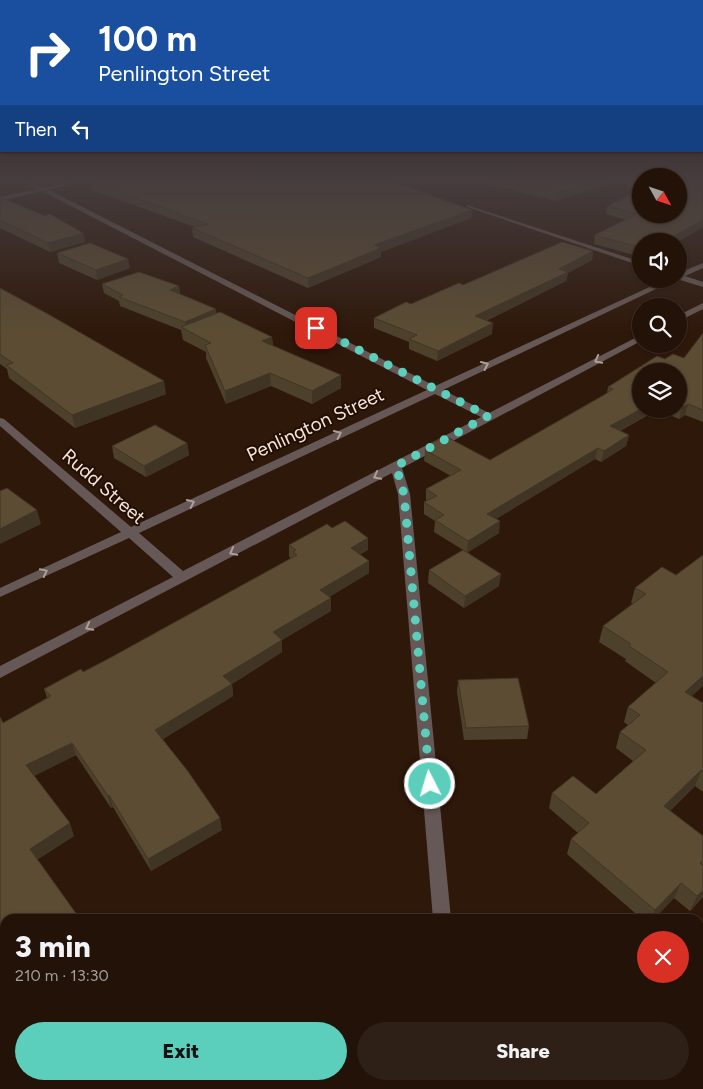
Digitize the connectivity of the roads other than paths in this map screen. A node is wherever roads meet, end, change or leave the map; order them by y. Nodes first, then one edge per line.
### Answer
1 (127, 232) edge
2 (546, 232) edge
3 (632, 261) edge
4 (703, 264) edge
5 (687, 272) edge
6 (687, 279) edge
7 (703, 285) edge
8 (654, 288) edge
9 (703, 306) edge
10 (687, 314) edge
11 (632, 343) edge
12 (435, 389) junction
13 (488, 416) junction
14 (0, 421) edge
15 (396, 466) junction
16 (128, 532) junction
17 (183, 578) junction
18 (0, 593) edge
19 (0, 673) edge
20 (442, 914) edge

1 - 12 street
2 - 3 street
4 - 5 street
6 - 7 street
12 -> 8 street, Penlington Street
9 - 10 street
11 -> 13 street
12 - 13 street
16 -> 12 street, Penlington Street
13 - 15 street
14 - 16 street, Rudd Street
15 -> 17 street
15 - 20 street
16 - 17 street, Rudd Street
18 -> 16 street, Penlington Street
17 -> 19 street

